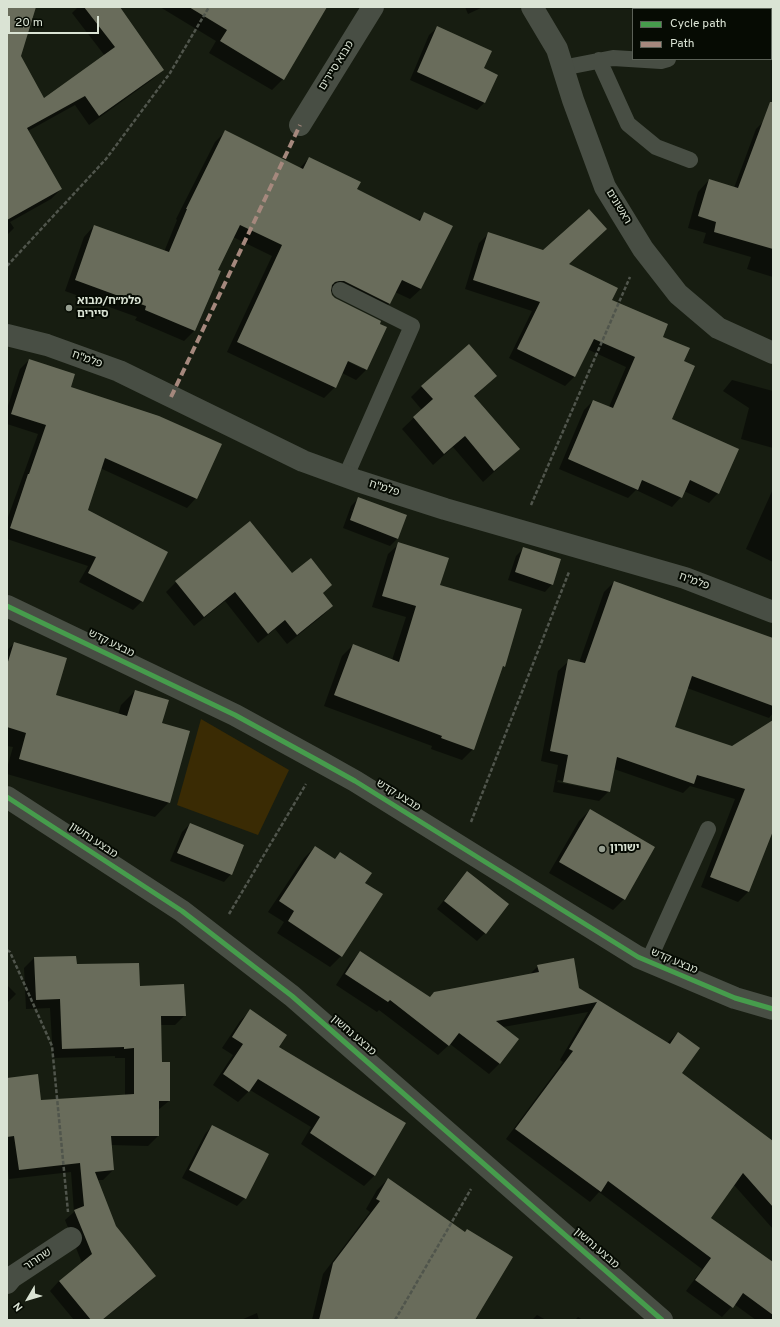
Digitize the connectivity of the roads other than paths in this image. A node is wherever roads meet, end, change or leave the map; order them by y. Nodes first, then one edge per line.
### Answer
1 (373, 7) edge
2 (532, 7) edge
3 (632, 59) edge
4 (599, 60) junction
5 (645, 60) edge
6 (664, 60) edge
7 (562, 68) junction
8 (300, 125) dead end
9 (690, 160) dead end
10 (340, 290) dead end
11 (7, 335) edge
12 (773, 353) edge
13 (346, 476) junction
14 (7, 606) edge
15 (773, 612) edge
16 (7, 797) edge
17 (708, 829) dead end
18 (648, 962) junction
19 (773, 1009) edge
20 (71, 1238) road end
21 (7, 1283) edge
22 (662, 1320) edge

1 - 8 street, מבוא סיירים
2 - 7 street, ראשונים
3 - 4 lane
4 - 7 lane
4 - 9 lane
5 - 6 lane
7 - 12 street, ראשונים
10 - 13 lane
11 - 13 street, פלמ"ח
13 - 15 street, פלמ"ח
14 - 18 street, מבצע קדש
16 - 22 street, מבצע נחשון
17 - 18 lane
18 - 19 street, מבצע קדש
20 - 21 street, שחרור

